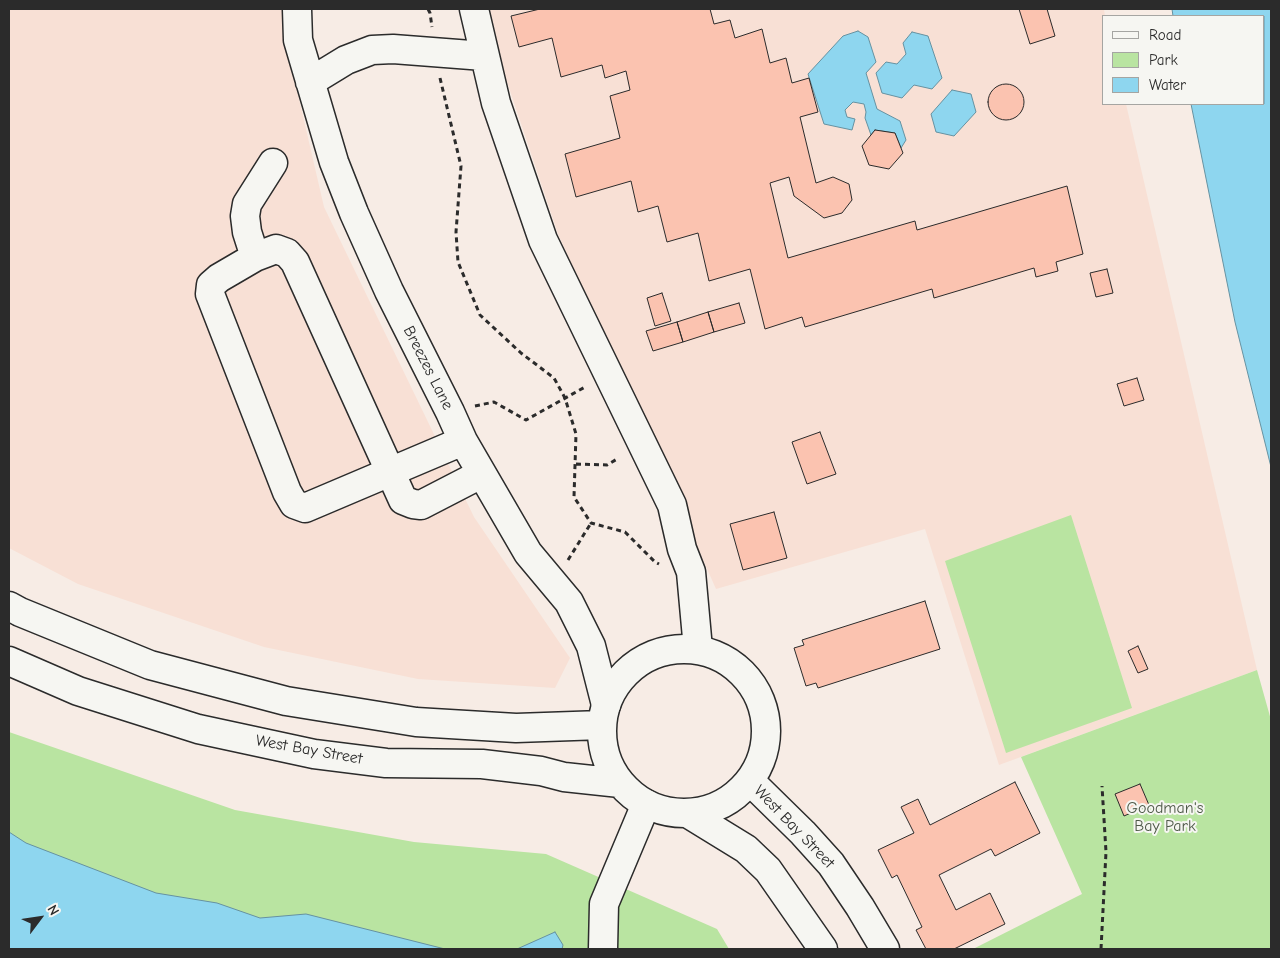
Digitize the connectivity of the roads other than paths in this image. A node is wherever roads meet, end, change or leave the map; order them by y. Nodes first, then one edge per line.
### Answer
1 (297, 9) edge
2 (474, 9) edge
3 (484, 56) junction
4 (310, 82) junction
5 (273, 163) dead end
6 (255, 257) junction
7 (463, 441) junction
8 (390, 472) junction
9 (481, 474) junction
10 (9, 606) edge
11 (698, 650) junction
12 (9, 661) edge
13 (604, 715) junction
14 (750, 781) junction
15 (620, 783) junction
16 (646, 804) junction
17 (689, 814) junction
18 (603, 949) edge
19 (823, 949) edge
20 (885, 949) edge

1 - 4 main road, Breezes Lane
2 - 3 main road
3 - 4 main road
3 - 11 main road
4 - 7 main road, Breezes Lane
5 - 6 main road
6 - 8 main road
6 - 8 main road
7 - 8 main road
7 - 9 main road, Breezes Lane
8 - 9 main road
9 - 13 main road, Breezes Lane
10 - 13 main road
11 - 13 main road
11 - 14 main road
12 - 15 main road, West Bay Street
13 - 15 main road
14 - 17 main road
14 - 20 main road, West Bay Street
15 - 16 main road
16 - 17 main road
16 - 18 main road
17 - 19 main road

